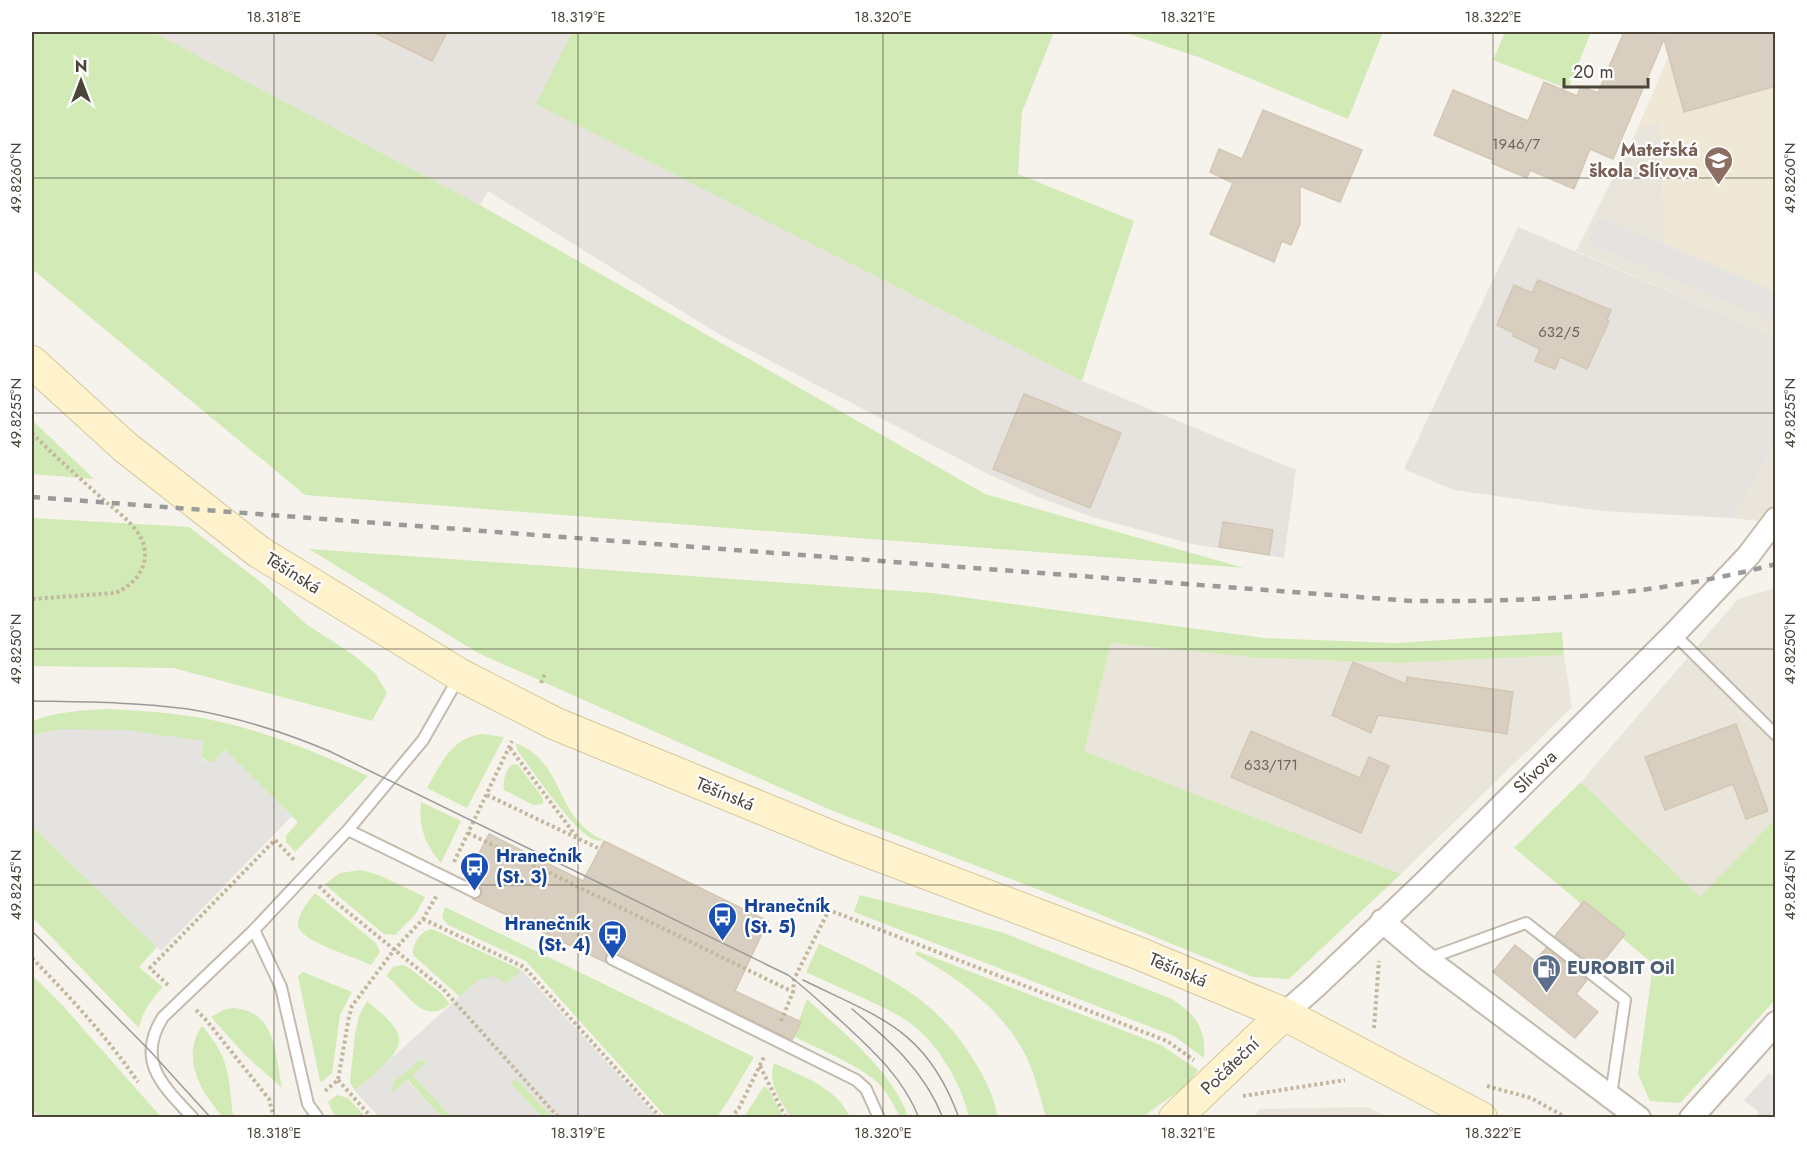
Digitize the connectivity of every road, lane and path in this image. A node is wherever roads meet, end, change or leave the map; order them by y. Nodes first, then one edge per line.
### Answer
1 (32, 362) edge
2 (32, 433) edge
3 (1776, 519) edge
4 (32, 599) edge
5 (1674, 634) junction
6 (545, 674) dead end
7 (460, 675) junction
8 (541, 683) dead end
9 (1776, 735) edge
10 (512, 741) dead end
11 (510, 748) junction
12 (487, 795) junction
13 (348, 830) junction
14 (468, 833) junction
15 (578, 838) junction
16 (600, 849) dead end
17 (307, 873) junction
18 (446, 878) junction
19 (475, 892) dead end
20 (423, 920) junction
21 (1382, 921) junction
22 (254, 930) junction
23 (816, 935) dead end
24 (394, 950) junction
25 (32, 958) edge
26 (612, 958) dead end
27 (1427, 960) junction
28 (793, 992) dead end
29 (183, 999) junction
30 (1284, 1014) junction
31 (1776, 1023) edge
32 (1373, 1038) junction
33 (1167, 1041) dead end
34 (760, 1066) dead end
35 (1483, 1084) dead end
36 (141, 1088) dead end
37 (1611, 1095) junction
38 (1241, 1096) dead end
39 (193, 1118) edge
40 (274, 1118) edge
41 (318, 1118) edge
42 (372, 1118) edge
43 (559, 1118) edge
44 (661, 1118) edge
45 (786, 1118) edge
46 (879, 1118) edge
47 (1175, 1118) edge
48 (1480, 1118) edge
49 (1567, 1118) edge
50 (1640, 1118) edge
51 (1690, 1118) edge

1 - 7 main road, Těšínská
2 - 4 path
3 - 5 street, Slívova
5 - 9 lane
5 - 21 street, Slívova
6 - 8 path
7 - 13 lane
7 - 30 main road, Těšínská
10 - 11 path
11 - 12 path
11 - 15 path
12 - 14 path
12 - 15 path
13 - 17 lane
13 - 18 lane
14 - 18 path
14 - 28 path
15 - 16 path
17 - 22 lane
17 - 24 path
17 - 29 path
18 - 19 lane
18 - 20 path
20 - 24 path
20 - 44 path
21 - 27 street
21 - 30 street, Slívova
21 - 32 path
22 - 29 lane
22 - 41 lane
23 - 33 path
24 - 42 path
24 - 43 path
25 - 36 path
26 - 46 lane
27 - 37 street
27 - 37 lane
29 - 39 lane
29 - 40 path
30 - 32 main road, Těšínská
30 - 47 main road, Počáteční
31 - 51 street
32 - 38 path
32 - 48 main road, Těšínská
34 - 45 path
35 - 49 path
37 - 50 street

